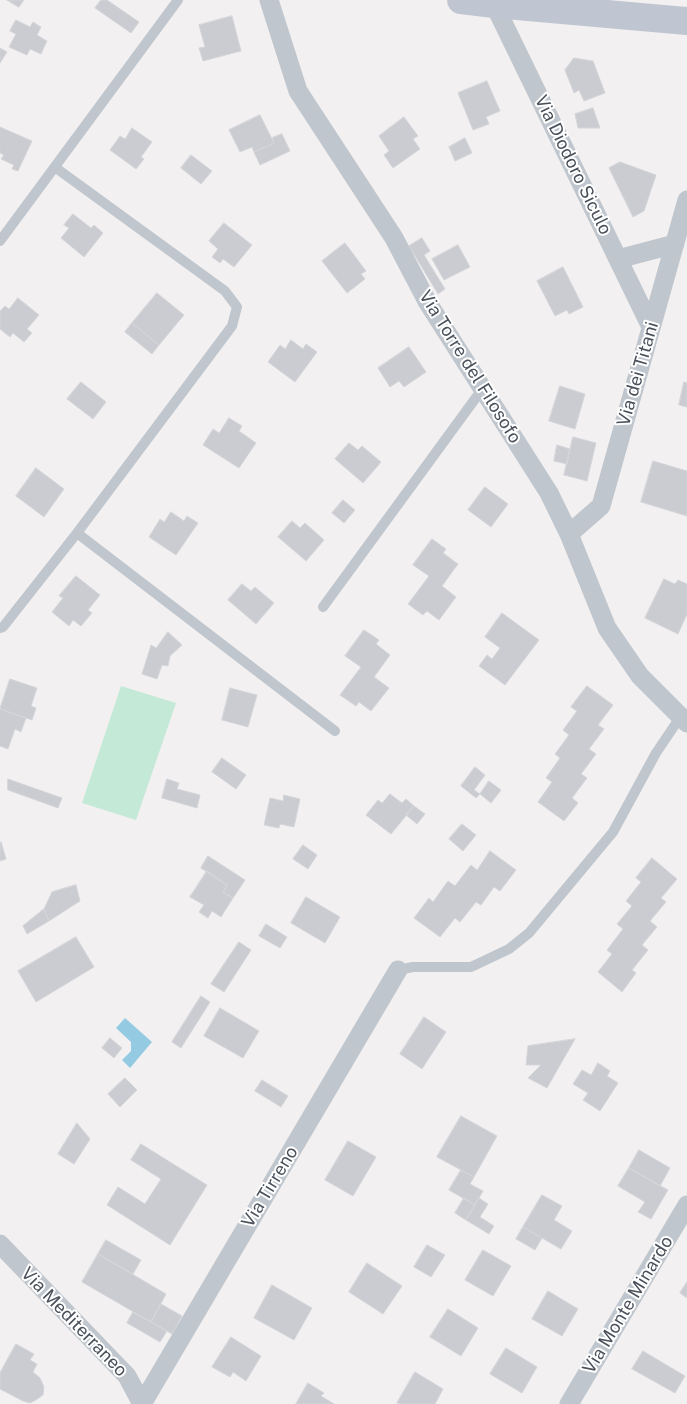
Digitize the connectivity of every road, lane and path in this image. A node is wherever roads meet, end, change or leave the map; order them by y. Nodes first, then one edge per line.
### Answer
1 (178, 0) edge
2 (269, 0) edge
3 (461, 0) edge
4 (494, 2) edge
5 (687, 21) edge
6 (56, 168) junction
7 (687, 200) edge
8 (0, 241) edge
9 (675, 244) junction
10 (618, 259) junction
11 (651, 327) junction
12 (483, 388) junction
13 (77, 533) junction
14 (569, 534) junction
15 (323, 607) dead end
16 (0, 628) edge
17 (684, 719) edge
18 (336, 731) dead end
19 (398, 970) joint
20 (687, 1205) edge
21 (0, 1244) edge
22 (142, 1404) edge
23 (569, 1404) edge

1 - 6 lane
2 - 12 street, Via Torre del Filosofo
3 - 4 street
4 - 5 street
4 - 10 street, Via Diodoro Siculo
6 - 8 lane
6 - 13 lane
7 - 9 street, Via dei Titani
9 - 10 street
9 - 11 street, Via dei Titani
10 - 11 street, Via Diodoro Siculo
11 - 14 street, Via dei Titani
12 - 14 street, Via Torre del Filosofo
12 - 15 lane
13 - 16 lane
13 - 18 lane
14 - 17 street, Via Torre del Filosofo
17 - 19 lane
19 - 22 street, Via Tirreno
20 - 23 street, Via Monte Minardo
21 - 22 street, Via Mediterraneo

